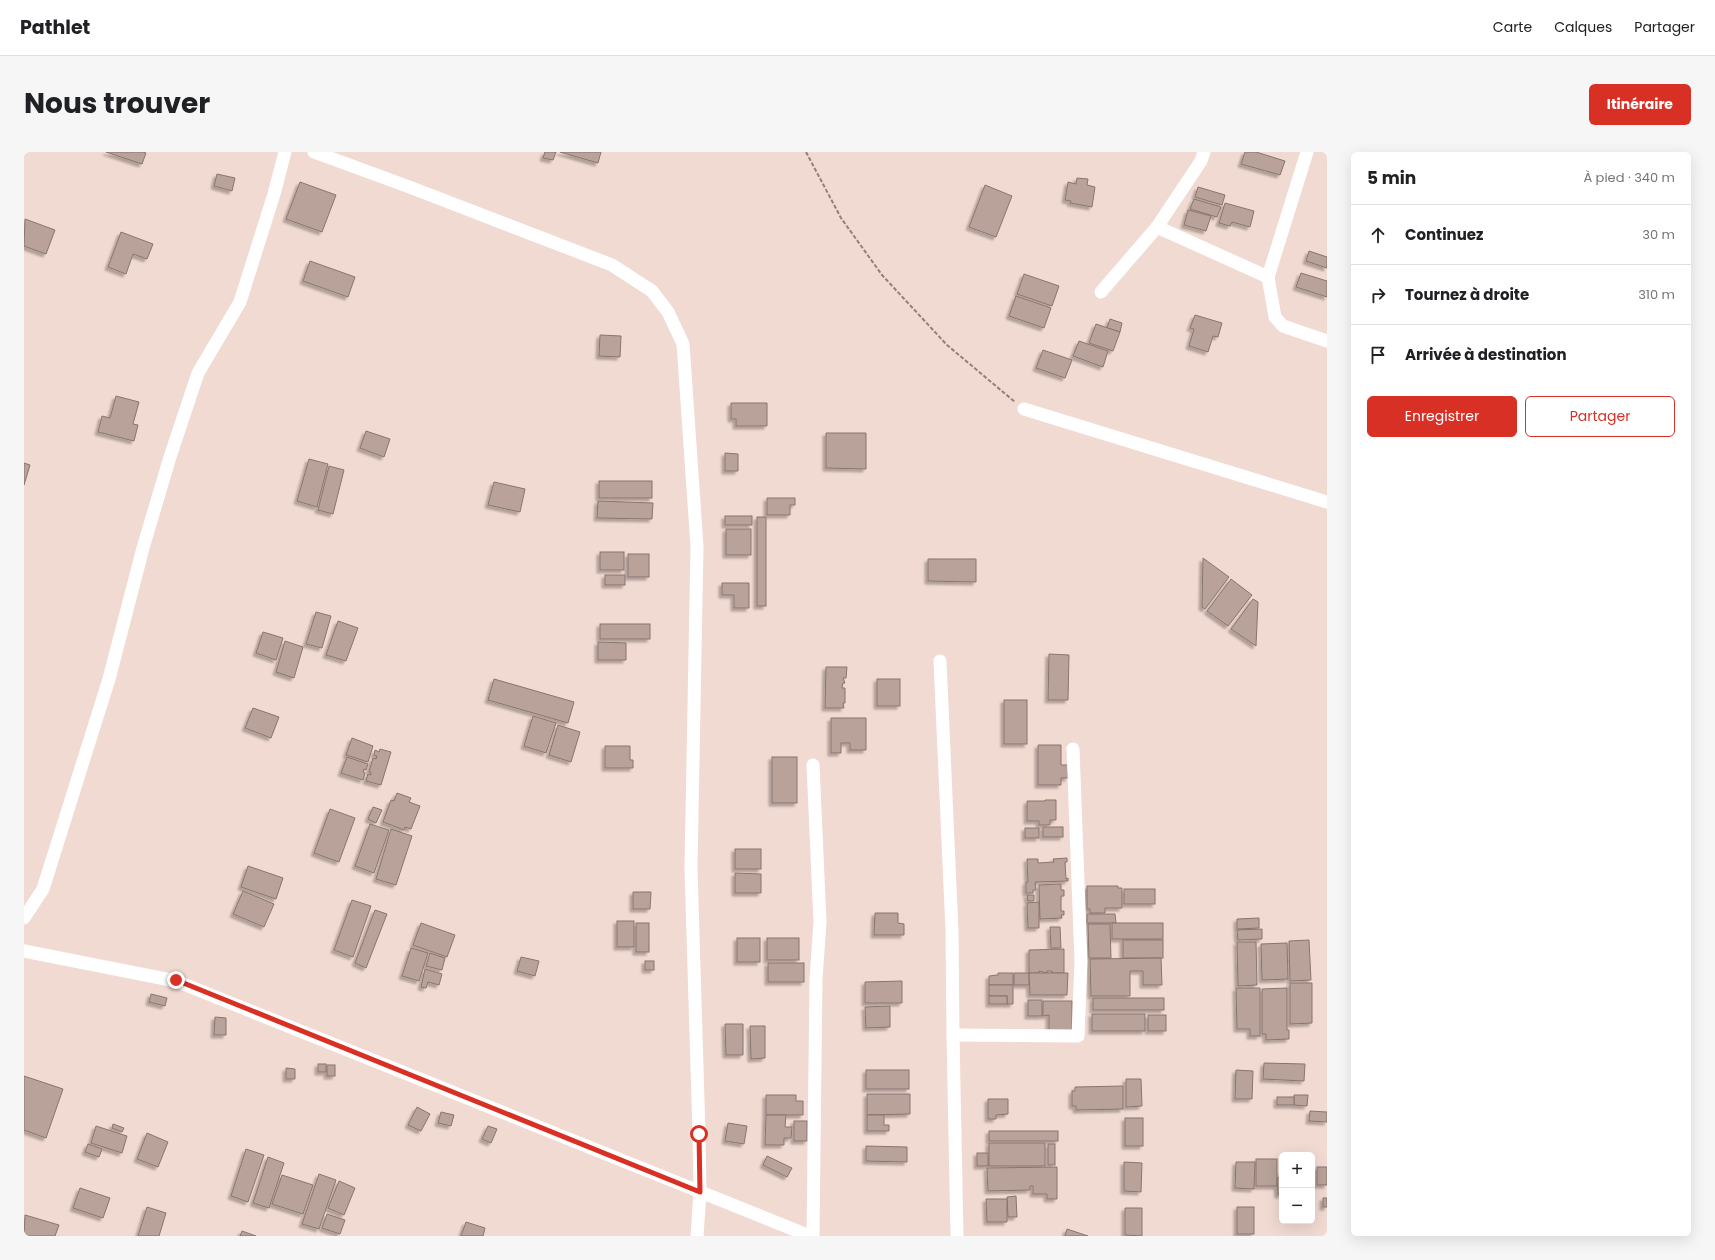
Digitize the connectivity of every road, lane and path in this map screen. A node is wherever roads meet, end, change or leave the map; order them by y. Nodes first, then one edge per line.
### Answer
1 (285, 152) edge
2 (314, 152) edge
3 (806, 152) edge
4 (1204, 152) edge
5 (1307, 152) edge
6 (1157, 227) junction
7 (1268, 276) junction
8 (1101, 292) dead end
9 (1327, 341) edge
10 (1024, 409) joint
11 (1327, 502) edge
12 (940, 662) dead end
13 (1073, 749) dead end
14 (813, 765) dead end
15 (24, 918) edge
16 (24, 951) edge
17 (952, 1035) junction
18 (700, 1192) junction
19 (697, 1236) edge
20 (810, 1236) edge
21 (813, 1236) edge
22 (957, 1236) edge

1 - 15 street
2 - 18 street
3 - 10 path
4 - 6 street
5 - 7 street
6 - 7 street
6 - 8 street
7 - 9 street
10 - 11 street
12 - 17 street
13 - 17 street
14 - 21 street
16 - 18 street
17 - 22 street
18 - 19 street
18 - 20 street

